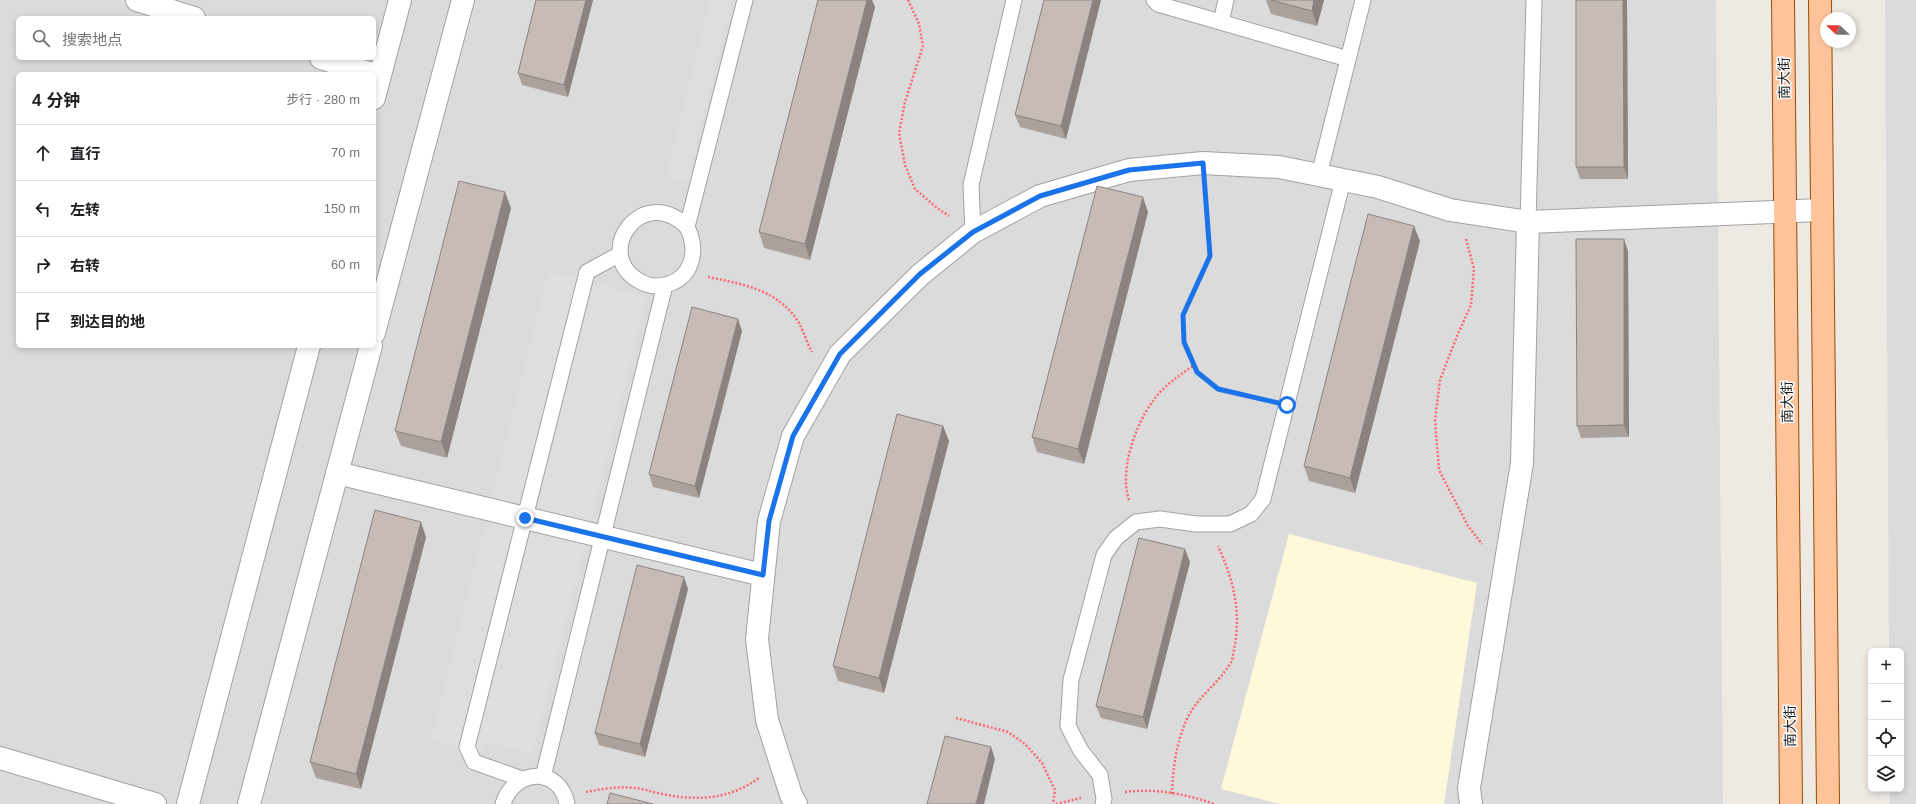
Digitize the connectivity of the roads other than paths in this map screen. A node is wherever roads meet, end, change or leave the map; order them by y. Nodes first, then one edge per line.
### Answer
1 (137, 0) edge
2 (400, 0) edge
3 (463, 0) edge
4 (745, 0) edge
5 (1014, 0) edge
6 (1154, 0) edge
7 (1226, 0) edge
8 (1363, 0) edge
9 (1534, 0) edge
10 (1783, 0) edge
11 (1820, 0) edge
12 (188, 16) edge
13 (1220, 22) junction
14 (1348, 59) junction
15 (327, 60) edge
16 (365, 72) edge
17 (376, 72) edge
18 (1319, 175) junction
19 (1343, 180) junction
20 (1822, 210) junction
21 (1785, 212) junction
22 (1528, 222) junction
23 (687, 227) junction
24 (973, 227) junction
25 (620, 254) junction
26 (665, 285) junction
27 (376, 326) edge
28 (308, 348) edge
29 (369, 348) edge
30 (337, 473) junction
31 (525, 518) junction
32 (603, 537) junction
33 (763, 575) junction
34 (0, 758) edge
35 (543, 777) junction
36 (522, 779) junction
37 (1103, 799) edge
38 (566, 800) edge
39 (155, 804) edge
40 (188, 804) edge
41 (249, 804) edge
42 (503, 804) edge
43 (796, 804) edge
44 (1470, 804) edge
45 (1791, 804) edge
46 (1828, 804) edge

1 - 12 street
2 - 17 street
3 - 27 street
4 - 23 lane
5 - 24 lane
6 - 13 lane
7 - 13 lane
8 - 14 lane
9 - 22 lane
10 - 21 main road, 南大街
11 - 20 main road
13 - 14 lane
14 - 18 lane
15 - 16 street
18 - 19 street
18 - 24 street
19 - 22 street
19 - 37 lane
20 - 21 street
20 - 46 main road
21 - 22 street
21 - 45 main road, 南大街
22 - 44 street
23 - 25 lane
23 - 26 lane
24 - 33 street
25 - 26 lane
25 - 31 lane
26 - 32 lane
28 - 40 street
29 - 30 street
30 - 31 street
30 - 41 street
31 - 32 street
31 - 36 lane
32 - 33 street
32 - 35 lane
33 - 43 street
34 - 39 street
35 - 36 lane
35 - 38 lane
36 - 42 lane

